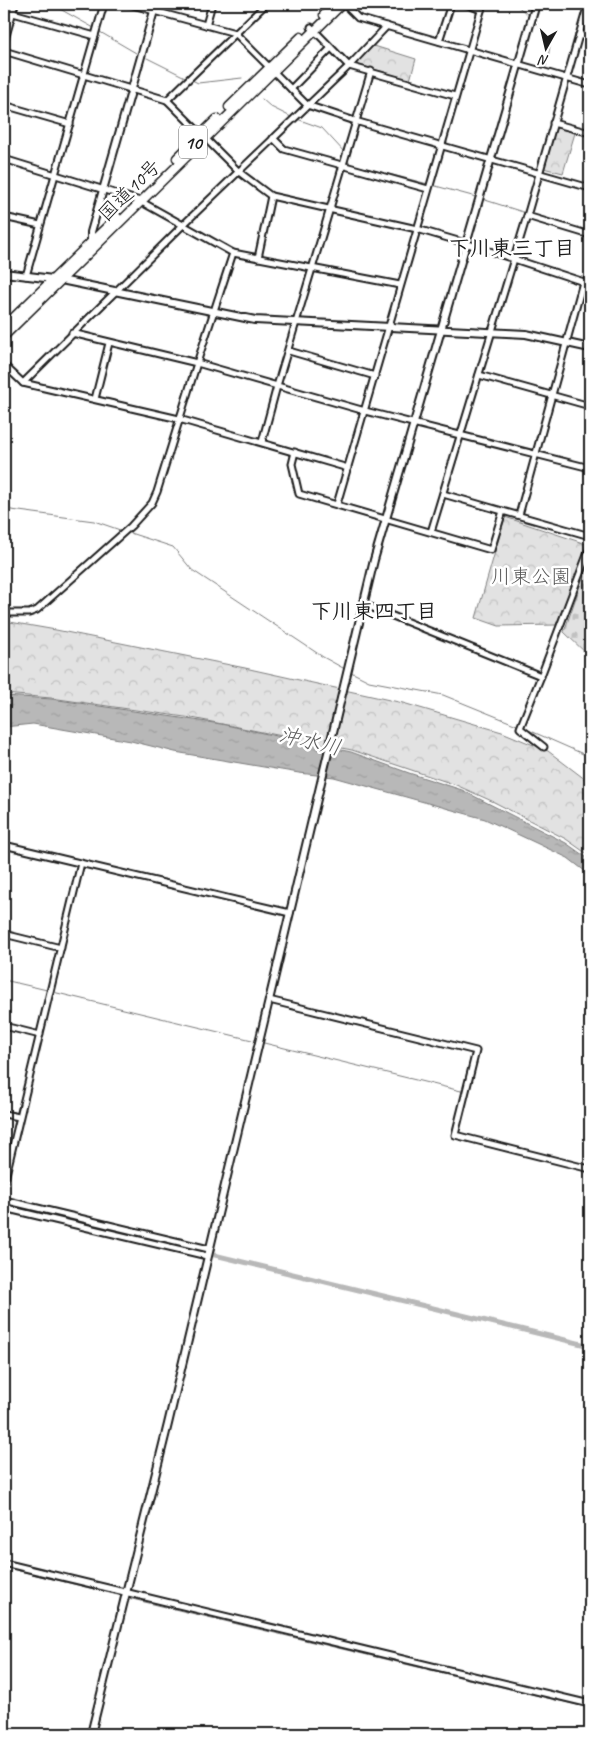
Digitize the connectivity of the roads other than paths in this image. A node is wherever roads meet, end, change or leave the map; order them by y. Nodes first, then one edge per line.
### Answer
1 (15, 4) edge
2 (104, 4) edge
3 (129, 4) edge
4 (212, 4) edge
5 (266, 4) edge
6 (334, 4) edge
7 (343, 4) edge
8 (451, 4) edge
9 (466, 4) edge
10 (483, 4) edge
11 (536, 4) edge
12 (588, 4) edge
13 (155, 7) edge
14 (481, 10) junction
15 (13, 13) junction
16 (206, 25) junction
17 (387, 26) junction
18 (313, 29) junction
19 (235, 33) junction
20 (579, 35) junction
21 (95, 36) junction
22 (590, 38) edge
23 (439, 42) junction
24 (4, 43) edge
25 (332, 48) junction
26 (468, 50) junction
27 (4, 52) edge
28 (518, 64) junction
29 (349, 66) junction
30 (272, 69) junction
31 (371, 71) junction
32 (84, 75) junction
33 (567, 77) junction
34 (590, 85) edge
35 (291, 89) junction
36 (132, 90) junction
37 (455, 96) junction
38 (167, 100) junction
39 (4, 105) edge
40 (307, 105) junction
41 (355, 121) junction
42 (553, 123) junction
43 (70, 124) junction
44 (590, 133) edge
45 (203, 136) junction
46 (273, 138) junction
47 (441, 145) junction
48 (4, 159) edge
49 (491, 159) junction
50 (343, 164) junction
51 (239, 172) junction
52 (539, 173) junction
53 (55, 175) junction
54 (590, 188) edge
55 (428, 189) junction
56 (102, 190) junction
57 (271, 196) junction
58 (138, 200) junction
59 (330, 210) junction
60 (528, 213) junction
61 (4, 217) edge
62 (40, 225) junction
63 (183, 225) junction
64 (417, 229) junction
65 (590, 235) edge
66 (465, 243) junction
67 (93, 245) junction
68 (233, 253) junction
69 (258, 258) junction
70 (513, 259) junction
71 (313, 267) junction
72 (4, 273) edge
73 (26, 276) junction
74 (52, 280) junction
75 (61, 280) junction
76 (582, 282) junction
77 (590, 284) edge
78 (400, 285) junction
79 (115, 293) junction
80 (214, 312) junction
81 (296, 324) junction
82 (4, 327) edge
83 (388, 328) junction
84 (441, 329) junction
85 (491, 331) junction
86 (72, 333) junction
87 (4, 336) edge
88 (566, 342) junction
89 (109, 343) junction
90 (590, 348) edge
91 (289, 351) junction
92 (196, 363) junction
93 (4, 365) edge
94 (479, 375) junction
95 (375, 376) junction
96 (23, 382) junction
97 (277, 386) junction
98 (552, 396) junction
99 (95, 399) junction
100 (590, 406) edge
101 (364, 411) junction
102 (179, 419) junction
103 (413, 423) junction
104 (460, 435) junction
105 (262, 442) junction
106 (295, 452) junction
107 (535, 454) junction
108 (348, 468) junction
109 (590, 468) edge
110 (443, 494) junction
111 (337, 504) junction
112 (503, 511) junction
113 (519, 515) junction
114 (385, 519) junction
115 (431, 532) junction
116 (590, 536) edge
117 (590, 547) edge
118 (363, 604) junction
119 (4, 613) edge
120 (541, 676) junction
121 (544, 747) dead end
122 (4, 845) edge
123 (81, 863) junction
124 (290, 913) junction
125 (4, 934) edge
126 (61, 948) junction
127 (268, 1000) junction
128 (4, 1026) edge
129 (40, 1034) junction
130 (4, 1114) edge
131 (19, 1117) junction
132 (590, 1169) edge
133 (4, 1183) edge
134 (4, 1200) edge
135 (4, 1208) edge
136 (209, 1249) junction
137 (207, 1256) junction
138 (4, 1562) edge
139 (125, 1597) junction
140 (590, 1704) edge
141 (91, 1734) edge

1 - 15 street
2 - 21 street
3 - 13 street
4 - 16 street
5 - 19 street
6 - 18 highway, 国道10号 / 10
7 - 17 street
7 - 18 highway, 国道10号 / 10
8 - 23 street
9 - 14 street
10 - 14 street
11 - 28 street
12 - 20 street
13 - 16 street
13 - 36 street
14 - 26 street
15 - 21 street
15 - 24 street
16 - 19 street
17 - 23 street
17 - 29 street
18 - 25 street
18 - 30 highway, 国道10号 / 10
19 - 30 street
19 - 38 street
20 - 22 street
20 - 33 street
21 - 32 street
23 - 26 street
25 - 29 street
25 - 35 street
26 - 28 street
26 - 37 street
27 - 32 street
28 - 33 street
28 - 49 street
29 - 31 street
29 - 40 street
30 - 35 street
30 - 45 highway, 国道10号 / 10
31 - 37 street
31 - 41 street
32 - 36 street
32 - 43 street
33 - 34 street
33 - 42 street
35 - 40 street
36 - 38 street
36 - 56 street
37 - 47 street
38 - 45 street
39 - 43 street
40 - 41 street
40 - 46 street
41 - 47 street
41 - 50 street
42 - 44 street
42 - 52 street
43 - 53 street
45 - 51 street
45 - 58 highway, 国道10号 / 10
46 - 50 street
46 - 51 street
47 - 49 street
47 - 55 street
48 - 53 street
49 - 52 street
49 - 66 street
50 - 55 street
50 - 59 street
51 - 57 street
51 - 63 street
52 - 54 street
52 - 60 street
53 - 56 street
53 - 62 street
55 - 64 street
56 - 58 street
56 - 67 street
57 - 59 street
57 - 69 street
58 - 63 street
58 - 67 highway, 国道10号 / 10
59 - 64 street
59 - 71 street
60 - 65 street
60 - 70 street
61 - 62 street
62 - 73 street
63 - 68 street
63 - 79 street
64 - 66 street
64 - 78 street
66 - 70 street
66 - 84 street
67 - 74 highway, 国道10号 / 10
67 - 75 highway, 国道10号 / 10
68 - 69 street
68 - 80 street
69 - 71 street
70 - 76 street
70 - 85 street
71 - 78 street
71 - 81 street
72 - 73 street
73 - 74 street
74 - 75 street
74 - 82 highway, 国道10号 / 10
75 - 79 street
75 - 87 highway, 国道10号 / 10
76 - 77 street
76 - 88 street
78 - 83 street
79 - 80 street
79 - 86 street
80 - 81 street
80 - 92 street
81 - 83 street
81 - 91 street
83 - 84 street
83 - 95 street
84 - 85 street
84 - 103 street
85 - 88 street
85 - 94 street
86 - 89 street
86 - 96 street
88 - 90 street
88 - 98 street
89 - 92 street
89 - 99 street
91 - 95 street
91 - 97 street
92 - 97 street
92 - 102 street
93 - 96 street
94 - 98 street
94 - 104 street
95 - 101 street
96 - 99 street
97 - 101 street
97 - 105 street
98 - 100 street
98 - 107 street
99 - 102 street
101 - 103 street
101 - 108 street
102 - 105 street
102 - 119 street
103 - 104 street
103 - 114 street
104 - 107 street
104 - 110 street
105 - 106 street
106 - 108 street
106 - 111 street
107 - 109 street
107 - 113 street
108 - 111 street
110 - 112 street
110 - 115 street
111 - 114 street
112 - 113 street
112 - 115 street
113 - 116 street
114 - 115 street
114 - 118 street
117 - 120 street
118 - 120 street
118 - 124 street
120 - 121 street
122 - 123 street
123 - 124 street
123 - 126 street
124 - 127 street
125 - 126 street
126 - 129 street
127 - 132 street
127 - 136 street
128 - 129 street
129 - 131 street
130 - 131 street
131 - 133 street
134 - 136 street
135 - 137 street
136 - 137 street
137 - 139 street
138 - 139 street
139 - 140 street
139 - 141 street

